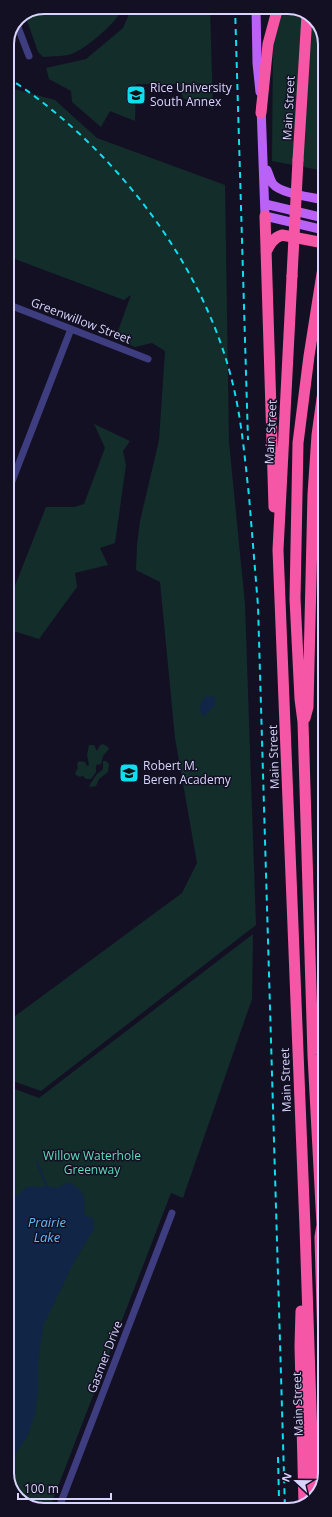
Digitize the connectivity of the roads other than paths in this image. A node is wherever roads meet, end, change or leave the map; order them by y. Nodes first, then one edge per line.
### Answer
1 (256, 14) edge
2 (276, 14) edge
3 (307, 21) edge
4 (19, 29) edge
5 (29, 56) dead end
6 (262, 113) junction
7 (264, 161) junction
8 (318, 199) edge
9 (265, 204) junction
10 (265, 216) junction
11 (318, 217) edge
12 (318, 229) edge
13 (318, 242) edge
14 (266, 252) junction
15 (318, 297) edge
16 (14, 307) edge
17 (71, 329) junction
18 (148, 359) dead end
19 (318, 435) edge
20 (14, 476) edge
21 (278, 568) junction
22 (303, 722) junction
23 (318, 1141) edge
24 (172, 1213) dead end
25 (305, 1226) junction
26 (314, 1488) edge
27 (304, 1498) edge
28 (61, 1503) edge

1 - 6 main road
2 - 6 highway
3 - 21 highway, Main Street, bridge
4 - 5 street
6 - 7 main road
7 - 8 main road
7 - 9 main road
9 - 10 main road
9 - 11 main road
10 - 12 main road
10 - 14 highway
13 - 14 highway
14 - 21 highway
15 - 22 highway
16 - 17 street, Greenwillow Street
17 - 18 street, Greenwillow Street
17 - 20 street
19 - 22 highway
21 - 25 highway, Main Street
22 - 23 highway
24 - 28 street, Gasmer Drive
25 - 26 highway, Main Street
25 - 27 highway

